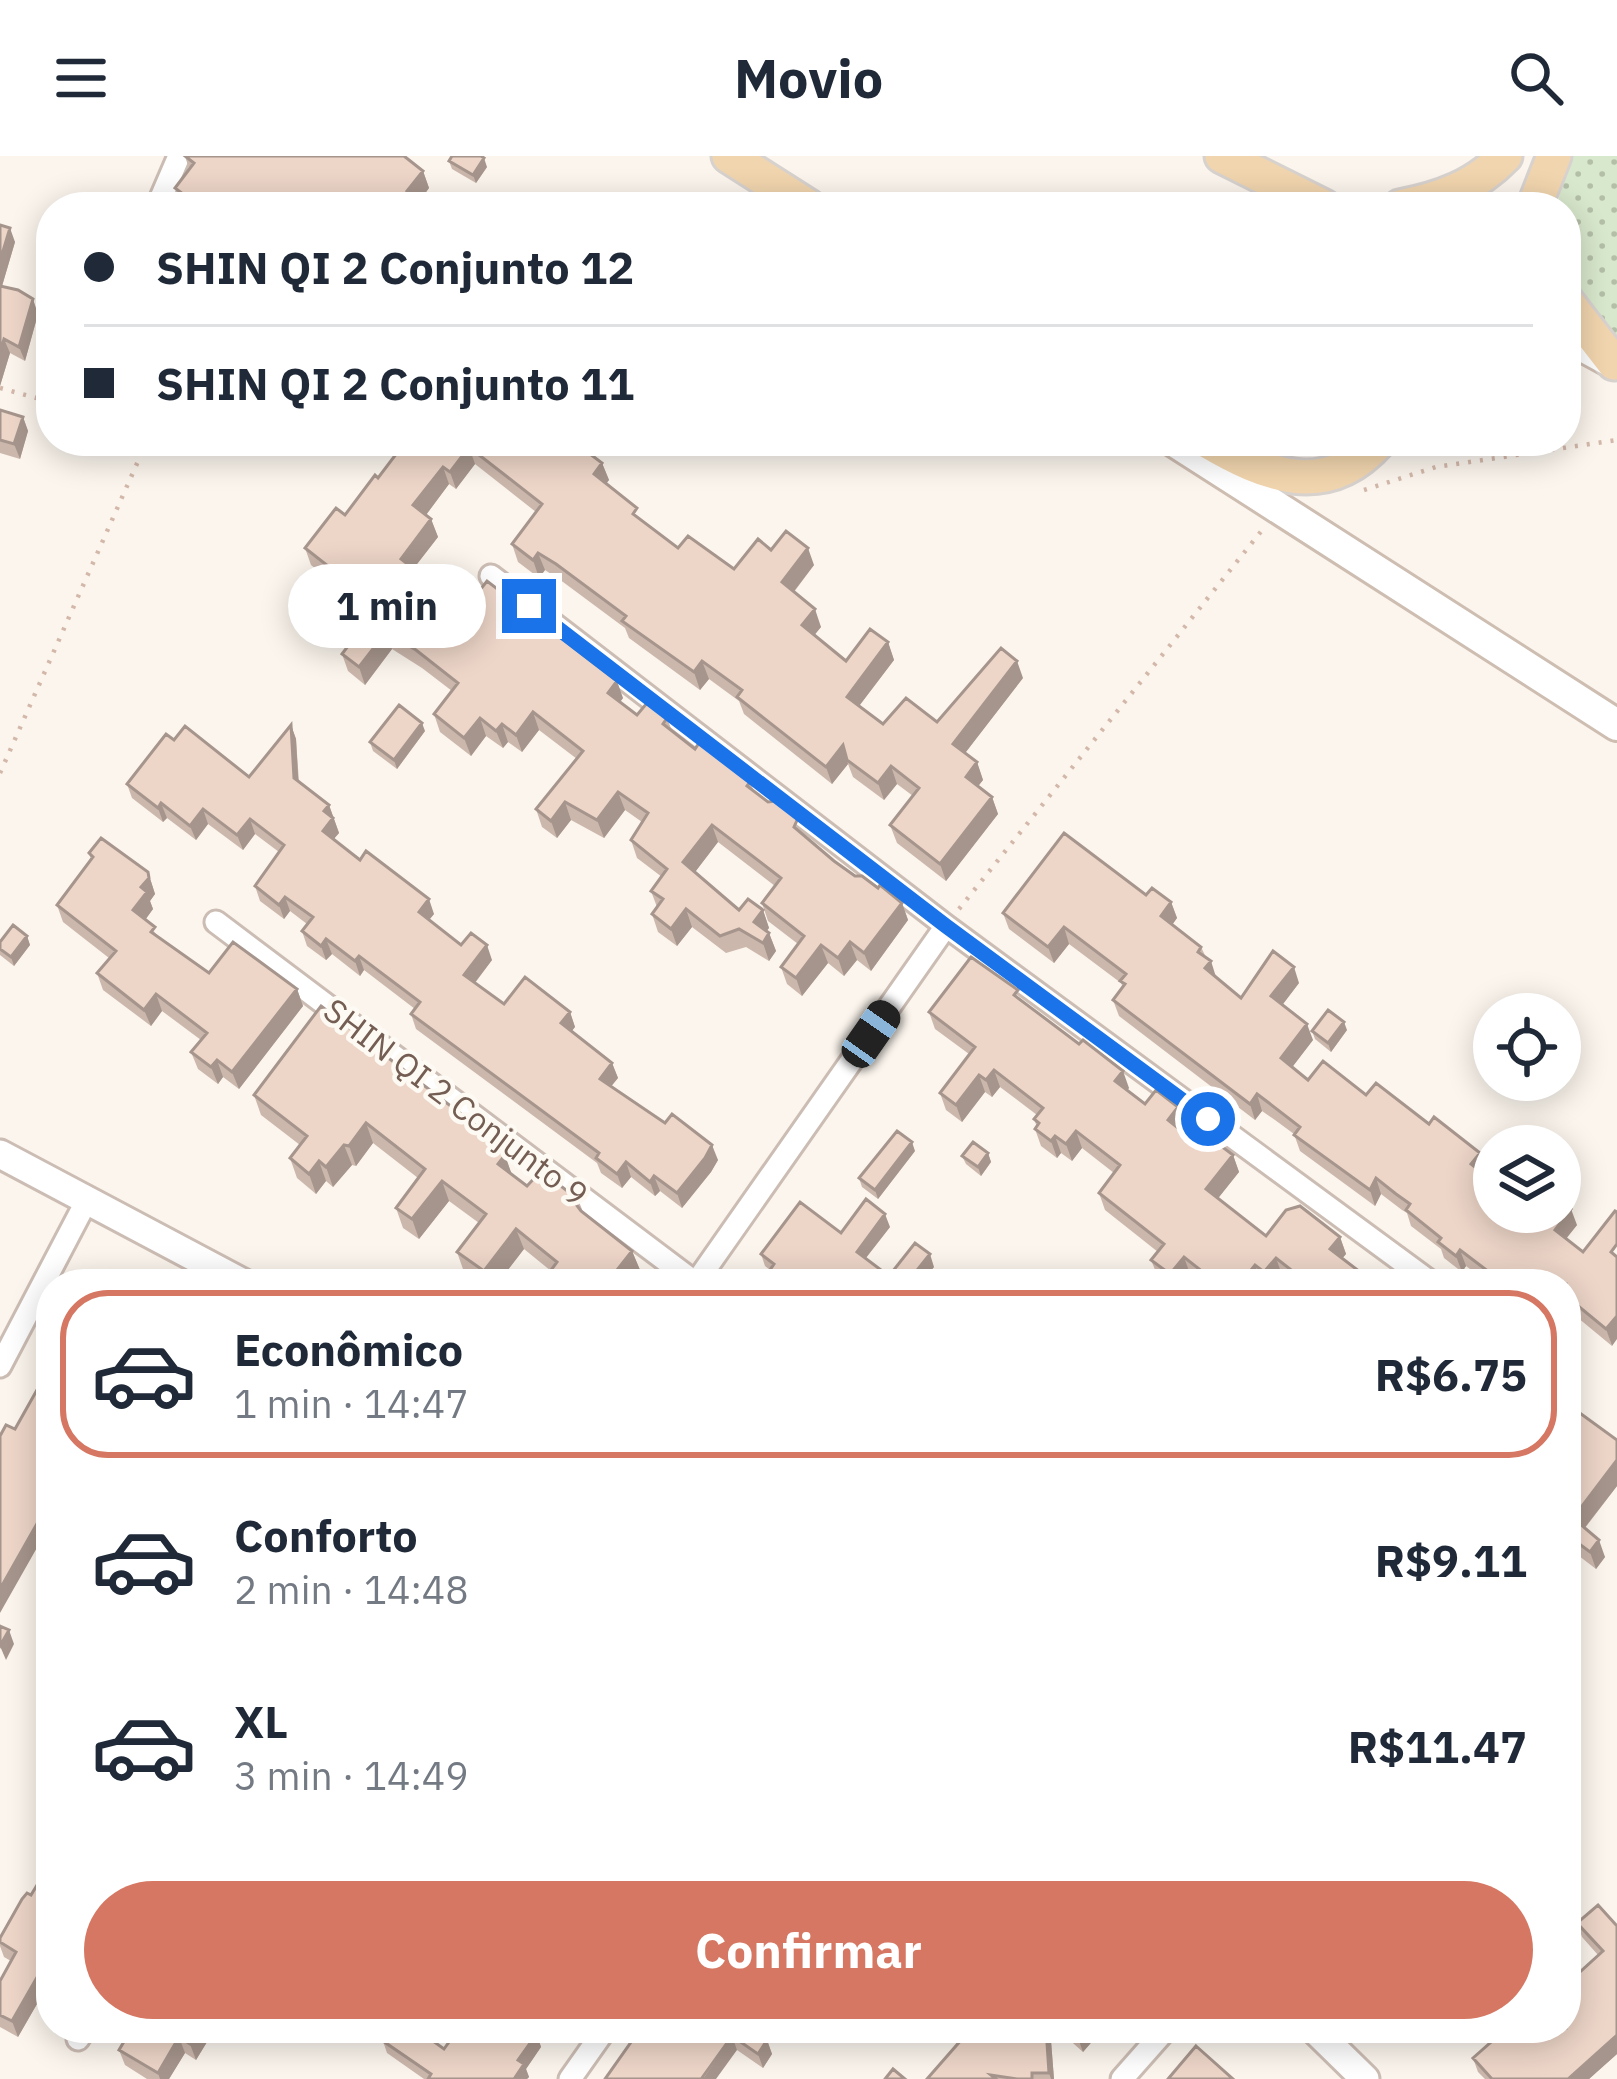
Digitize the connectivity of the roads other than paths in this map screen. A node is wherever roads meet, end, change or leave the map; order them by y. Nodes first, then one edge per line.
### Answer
1 (179, 156) edge
2 (729, 156) edge
3 (1222, 156) edge
4 (1505, 156) edge
5 (1554, 156) edge
6 (163, 192) edge
7 (785, 192) edge
8 (1294, 192) edge
9 (1455, 192) edge
10 (1540, 192) edge
11 (1549, 192) edge
12 (1581, 320) edge
13 (1581, 345) edge
14 (1616, 364) edge
15 (1198, 456) edge
16 (1237, 456) edge
17 (1361, 456) edge
18 (491, 576) dead end
19 (1617, 725) edge
20 (216, 922) dead end
21 (946, 926) junction
22 (0, 1154) edge
23 (87, 1200) junction
24 (51, 1269) edge
25 (216, 1269) edge
26 (676, 1269) edge
27 (706, 1269) edge
28 (1413, 1269) edge
29 (36, 1297) edge
30 (0, 1366) edge
31 (595, 2043) edge
32 (1154, 2043) edge
33 (1328, 2043) edge
34 (570, 2079) edge
35 (1122, 2079) edge
36 (1365, 2079) edge

1 - 6 street
2 - 7 main road
3 - 8 main road
4 - 9 main road
5 - 10 main road
5 - 11 main road
12 - 14 main road
13 - 14 main road
15 - 19 main road
16 - 17 main road
18 - 21 street
20 - 26 street, SHIN QI 2 Conjunto 9
21 - 27 street
21 - 28 street
22 - 23 street
23 - 24 street
23 - 25 street
29 - 30 street
31 - 34 street
32 - 35 street
33 - 36 street

